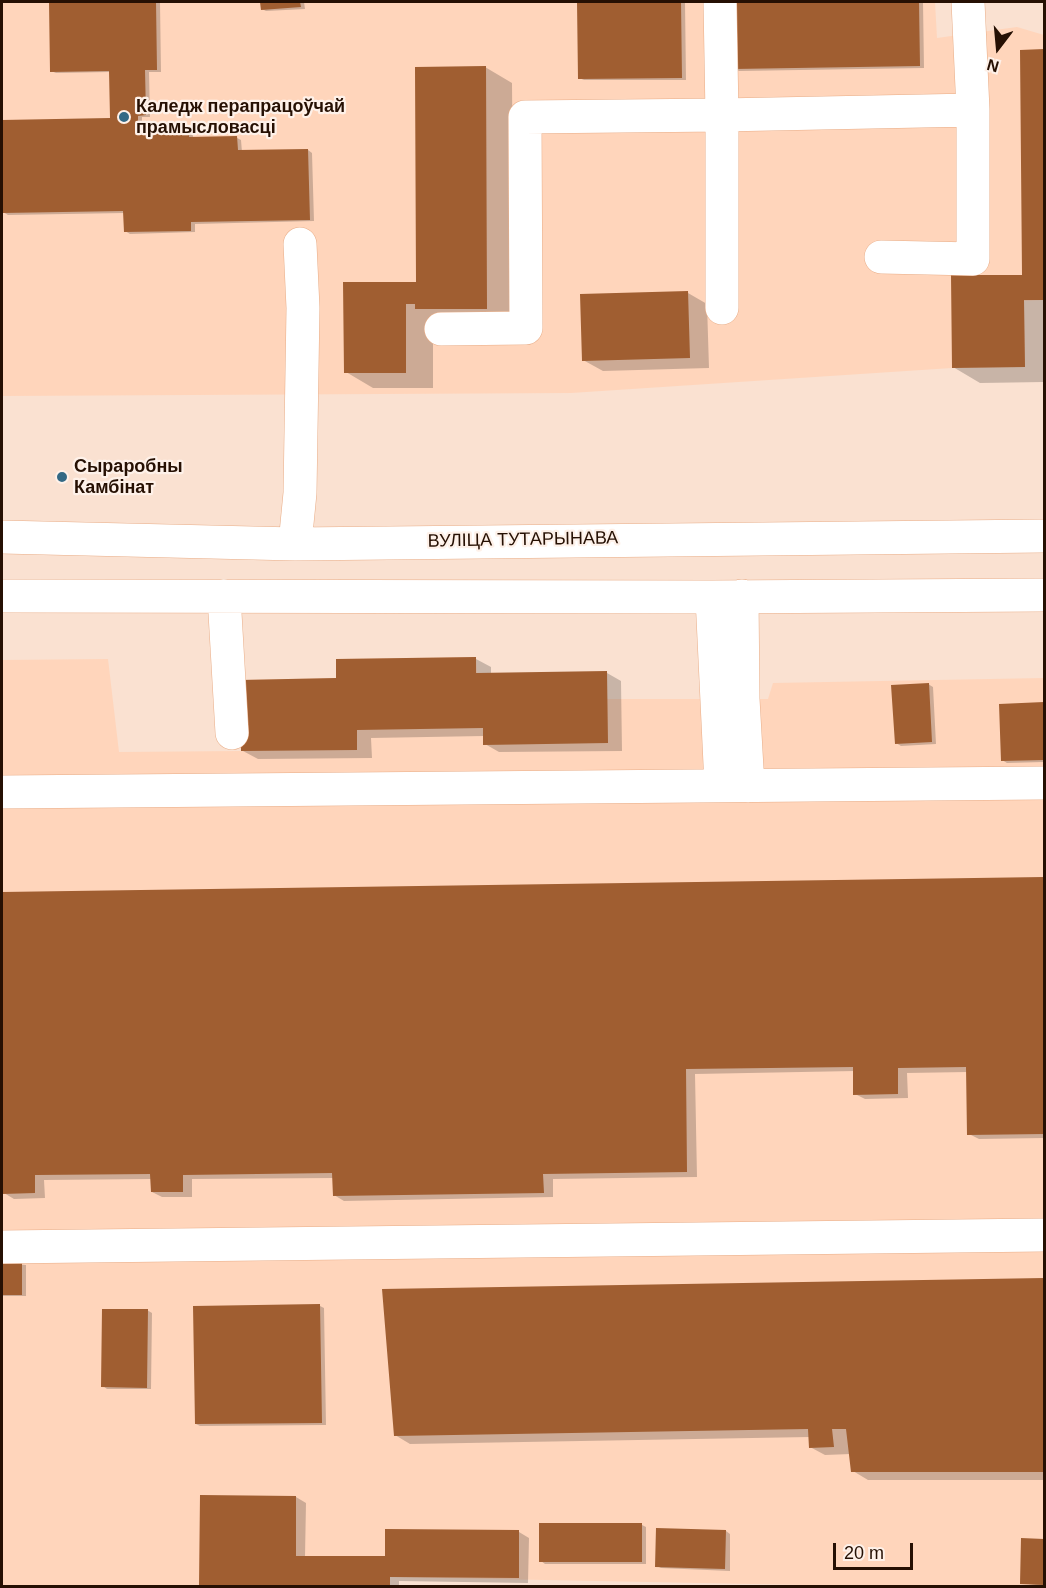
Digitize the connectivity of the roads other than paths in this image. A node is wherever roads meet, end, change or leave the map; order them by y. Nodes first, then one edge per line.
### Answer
1 (720, 2) edge
2 (968, 2) edge
3 (973, 110) junction
4 (722, 114) junction
5 (300, 244) dead end
6 (881, 257) dead end
7 (722, 308) dead end
8 (441, 329) dead end
9 (1044, 536) edge
10 (2, 537) edge
11 (295, 544) junction
12 (1044, 595) edge
13 (2, 596) edge
14 (224, 596) junction
15 (727, 597) junction
16 (232, 733) dead end
17 (1044, 783) edge
18 (735, 786) junction
19 (2, 792) edge
20 (1044, 1235) edge
21 (2, 1247) edge

1 - 4 street
2 - 3 street
3 - 4 street
3 - 6 street
4 - 7 street
4 - 8 street
5 - 11 street
9 - 11 street, ВУЛІЦА ТУТАРЫНАВА
10 - 11 street, ВУЛІЦА ТУТАРЫНАВА
12 - 15 street
13 - 14 street
14 - 15 street
14 - 16 street
15 - 18 street
17 - 18 street
18 - 19 street
20 - 21 street

